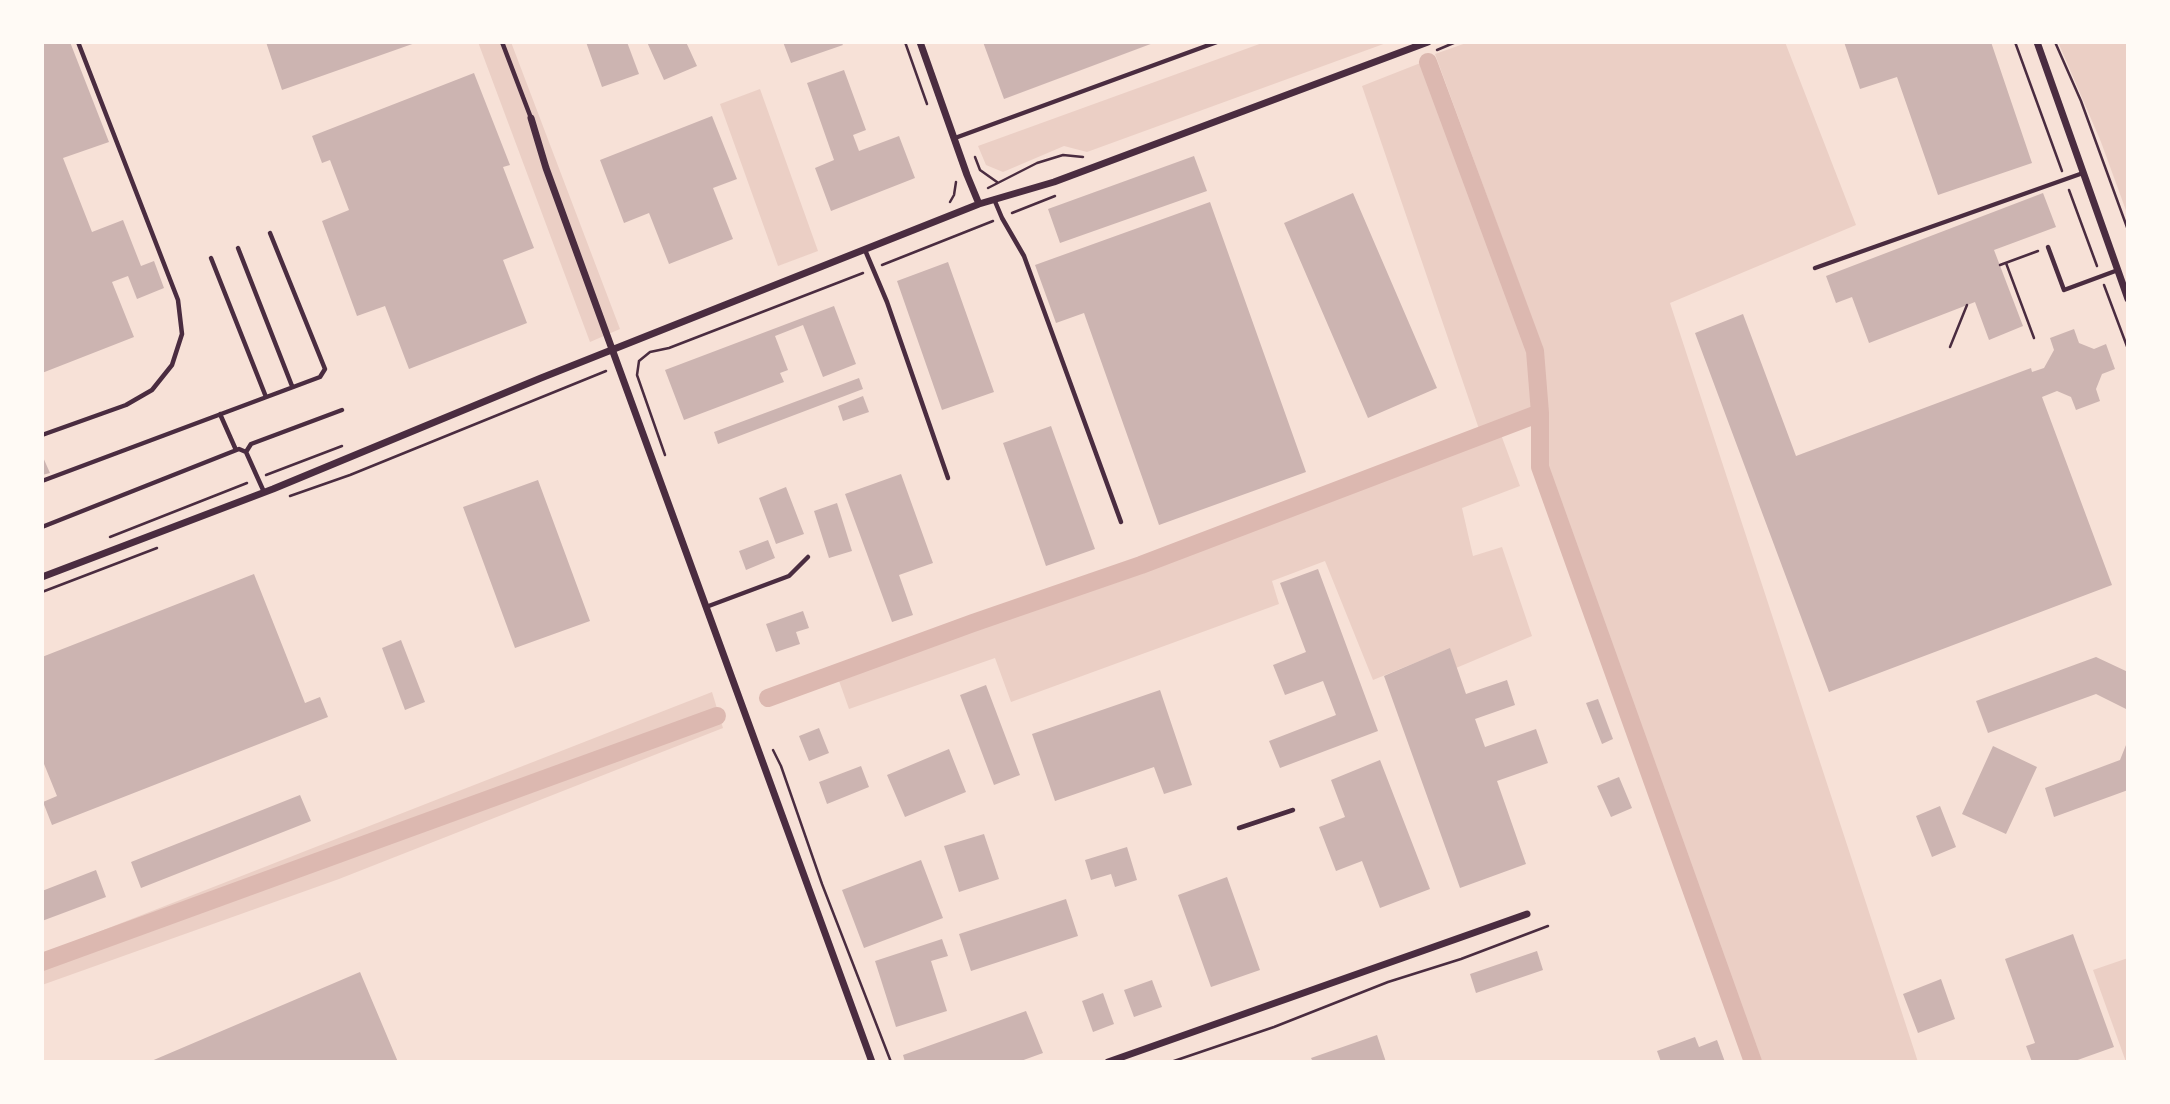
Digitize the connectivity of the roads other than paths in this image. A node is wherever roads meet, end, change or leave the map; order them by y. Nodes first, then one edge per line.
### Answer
1 (78, 42) edge
2 (502, 42) edge
3 (920, 42) edge
4 (1217, 42) edge
5 (1428, 42) edge
6 (2037, 42) edge
7 (531, 118) joint
8 (954, 139) junction
9 (2084, 173) junction
10 (994, 198) junction
11 (979, 204) junction
12 (270, 233) dead end
13 (2048, 247) road end
14 (238, 248) dead end
15 (864, 249) junction
16 (211, 258) dead end
17 (1815, 268) dead end
18 (2118, 270) junction
19 (2128, 299) edge
20 (612, 350) junction
21 (292, 386) junction
22 (267, 397) junction
23 (342, 410) dead end
24 (220, 414) junction
25 (42, 435) edge
26 (236, 450) junction
27 (246, 452) junction
28 (948, 478) dead end
29 (42, 481) edge
30 (264, 492) junction
31 (1121, 522) dead end
32 (42, 527) edge
33 (808, 557) dead end
34 (42, 577) edge
35 (706, 607) junction
36 (1293, 810) dead end
37 (1239, 828) dead end
38 (1527, 914) dead end
39 (872, 1062) edge
40 (1108, 1062) edge

1 - 25 lane
2 - 7 lane
3 - 8 street
4 - 8 lane
5 - 10 street
6 - 9 street
7 - 20 street
8 - 11 street
9 - 17 lane
9 - 18 street
10 - 11 street
10 - 31 lane
11 - 15 street
12 - 21 lane
13 - 18 lane
14 - 21 lane
15 - 20 street
15 - 28 lane
16 - 22 lane
18 - 19 street
20 - 30 street
20 - 35 street
21 - 22 lane
22 - 24 lane
23 - 27 lane
24 - 26 lane
24 - 29 lane
26 - 27 lane
26 - 32 lane
27 - 30 lane
30 - 34 street
33 - 35 lane
35 - 39 street
36 - 37 lane
38 - 40 street

